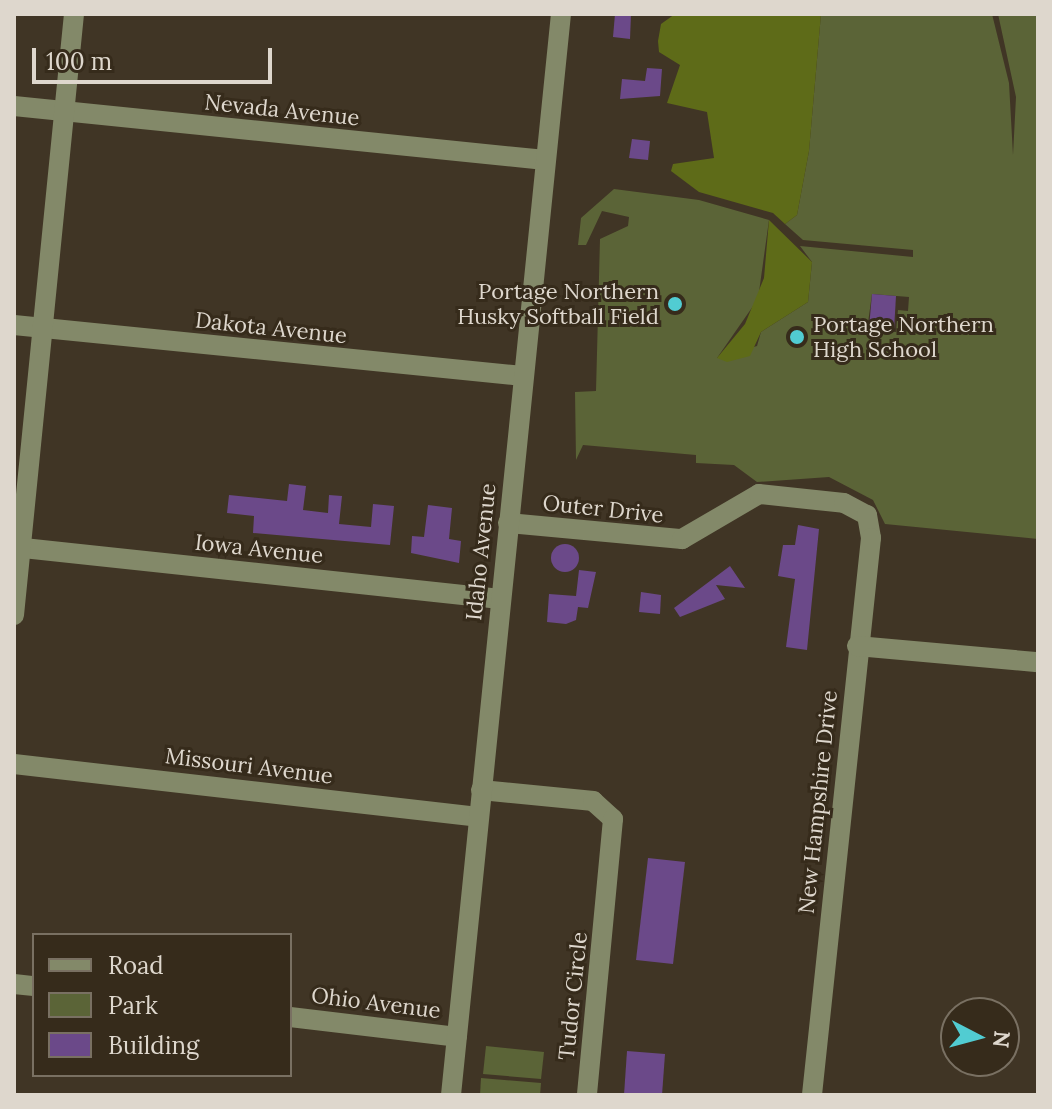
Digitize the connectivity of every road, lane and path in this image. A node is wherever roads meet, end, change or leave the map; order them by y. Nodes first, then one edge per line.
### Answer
1 (74, 14) edge
2 (561, 14) edge
3 (14, 106) edge
4 (66, 112) junction
5 (545, 160) junction
6 (14, 325) edge
7 (40, 328) junction
8 (523, 376) junction
9 (867, 515) joint
10 (508, 523) junction
11 (18, 547) edge
12 (500, 599) junction
13 (14, 615) edge
14 (857, 646) junction
15 (1038, 662) edge
16 (14, 764) edge
17 (481, 790) junction
18 (478, 817) junction
19 (292, 1017) edge
20 (457, 1037) junction
21 (451, 1095) edge
22 (587, 1095) edge
23 (812, 1095) edge

1 - 4 street
2 - 5 street, Idaho Avenue
3 - 4 street, Nevada Avenue
4 - 5 street, Nevada Avenue
4 - 7 street
5 - 8 street, Idaho Avenue
6 - 7 street, Dakota Avenue
7 - 8 street, Dakota Avenue
7 - 11 street
8 - 10 street, Idaho Avenue
9 - 10 street, Outer Drive
9 - 14 street, New Hampshire Drive
10 - 12 street, Idaho Avenue
11 - 12 street, Iowa Avenue
11 - 13 street
12 - 17 street, Idaho Avenue
14 - 15 street
14 - 23 street, New Hampshire Drive
16 - 18 street, Missouri Avenue
17 - 18 street, Idaho Avenue
17 - 22 street, Tudor Circle
18 - 20 street, Idaho Avenue
19 - 20 street, Ohio Avenue
20 - 21 street, Idaho Avenue

